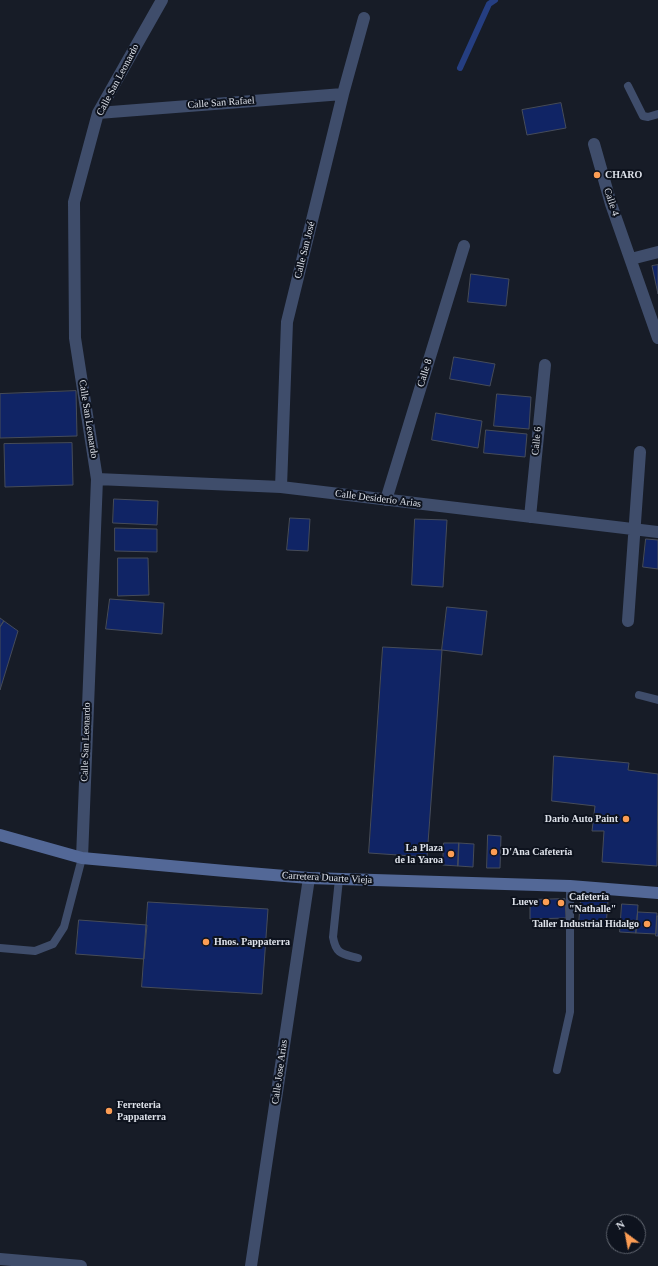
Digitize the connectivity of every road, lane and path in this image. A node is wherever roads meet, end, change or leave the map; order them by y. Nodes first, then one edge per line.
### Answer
1 (162, 0) edge
2 (364, 18) dead end
3 (628, 86) dead end
4 (343, 94) junction
5 (98, 113) junction
6 (658, 114) edge
7 (594, 144) dead end
8 (464, 246) dead end
9 (658, 252) edge
10 (631, 259) junction
11 (658, 338) edge
12 (545, 365) dead end
13 (640, 452) dead end
14 (97, 479) junction
15 (281, 487) junction
16 (386, 500) junction
17 (530, 517) junction
18 (635, 530) junction
19 (658, 532) edge
20 (628, 621) dead end
21 (639, 696) dead end
22 (658, 700) edge
23 (0, 835) edge
24 (82, 858) junction
25 (309, 878) junction
26 (339, 879) junction
27 (570, 886) junction
28 (658, 894) edge
29 (0, 948) edge
30 (358, 958) dead end
31 (557, 1070) dead end
32 (0, 1259) edge
33 (81, 1266) edge
34 (251, 1266) edge

1 - 5 street, Calle San Leonardo
2 - 4 street, Calle San José
3 - 6 lane
4 - 5 street, Calle San Rafael
4 - 15 street, Calle San José
5 - 14 street, Calle San Leonardo
7 - 10 street, Calle 4
8 - 16 street, Calle 8
9 - 10 street
10 - 11 street, Calle 4
12 - 17 street, Calle 6
13 - 18 street
14 - 15 street, Calle Desiderio Arias
14 - 24 street, Calle San Leonardo
15 - 16 street, Calle Desiderio Arias
16 - 17 street, Calle Desiderio Arias
17 - 18 street, Calle Desiderio Arias
18 - 19 street, Calle Desiderio Arias
18 - 20 street
21 - 22 lane
23 - 24 main road, Carretera Duarte Vieja
24 - 25 main road, Carretera Duarte Vieja
24 - 29 lane
25 - 26 main road, Carretera Duarte Vieja
25 - 34 street, Calle Jose Arias
26 - 27 main road, Carretera Duarte Vieja
26 - 30 lane
27 - 28 main road, Carretera Duarte Vieja
27 - 31 lane
32 - 33 street

